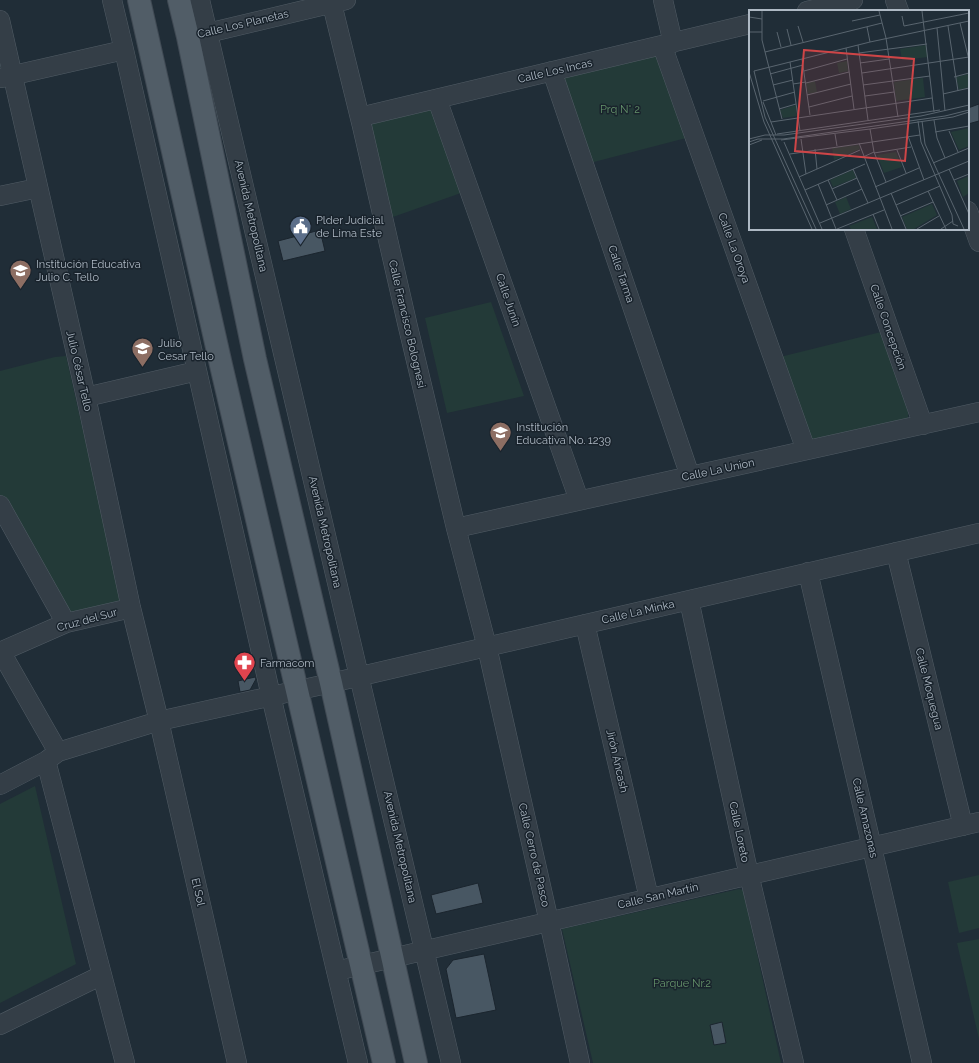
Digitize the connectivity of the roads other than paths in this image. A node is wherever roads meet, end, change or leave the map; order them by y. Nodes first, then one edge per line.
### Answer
1 (112, 0) edge
2 (139, 0) edge
3 (179, 0) edge
4 (200, 0) edge
5 (662, 0) edge
6 (853, 0) edge
7 (895, 0) edge
8 (336, 1) edge
9 (828, 3) edge
10 (810, 10) edge
11 (898, 10) edge
12 (0, 20) edge
13 (749, 24) edge
14 (198, 35) junction
15 (667, 44) junction
16 (124, 50) junction
17 (552, 71) junction
18 (6, 77) edge
19 (437, 99) junction
20 (360, 117) junction
21 (38, 188) junction
22 (0, 196) edge
23 (969, 214) edge
24 (854, 230) edge
25 (979, 242) edge
26 (197, 371) junction
27 (86, 397) junction
28 (979, 412) edge
29 (923, 425) junction
30 (806, 450) junction
31 (690, 476) junction
32 (579, 500) junction
33 (0, 505) edge
34 (456, 528) junction
35 (979, 533) edge
36 (896, 552) junction
37 (808, 572) junction
38 (689, 600) junction
39 (131, 608) junction
40 (66, 623) junction
41 (585, 624) junction
42 (487, 647) junction
43 (0, 652) edge
44 (359, 676) junction
45 (331, 683) junction
46 (296, 691) junction
47 (271, 696) junction
48 (159, 721) junction
49 (52, 756) junction
50 (0, 784) edge
51 (971, 824) edge
52 (872, 847) junction
53 (749, 875) junction
54 (649, 898) junction
55 (549, 921) junction
56 (425, 950) junction
57 (392, 958) junction
58 (361, 965) junction
59 (336, 971) junction
60 (102, 975) junction
61 (0, 1025) edge
62 (125, 1063) edge
63 (237, 1063) edge
64 (358, 1063) edge
65 (384, 1063) edge
66 (416, 1063) edge
67 (451, 1063) edge
68 (580, 1063) edge
69 (794, 1063) edge
70 (922, 1063) edge

1 - 16 street
2 - 46 main road
3 - 14 main road, Avenida Metropolitana
4 - 14 street, Avenida Metropolitana
5 - 15 street, Calle La Oroya
6 - 9 street
7 - 11 street
8 - 14 street, Calle Los Planetas
8 - 20 street, Calle Francisco Bolognesi
9 - 10 street
12 - 18 street, Julio César Tello
13 - 15 street, Calle Los Incas
14 - 44 street, Avenida Metropolitana
14 - 45 main road, Avenida Metropolitana
15 - 17 street, Calle Los Incas
15 - 30 street, Calle La Oroya
16 - 18 street
16 - 26 street
17 - 19 street, Calle Los Incas
17 - 31 street, Calle Tarma
18 - 21 street, Julio César Tello
19 - 20 street, Calle Los Incas
19 - 32 street, Calle Junín
20 - 34 street, Calle Francisco Bolognesi
21 - 22 street
21 - 27 street, Julio César Tello
23 - 25 street
24 - 29 street, Calle Concepción
26 - 27 street
26 - 47 street
27 - 39 street, Julio César Tello
28 - 29 street, Calle La Union
29 - 30 street, Calle La Union
30 - 31 street, Calle La Union
31 - 32 street, Calle La Union
32 - 34 street, Calle La Union
33 - 40 street
34 - 42 street, Calle Francisco Bolognesi
35 - 36 street, Calle La Minka
36 - 37 street, Calle La Minka
36 - 51 street, Calle Moquegua
37 - 38 street, Calle La Minka
37 - 52 street, Calle Amazonas
38 - 41 street, Calle La Minka
38 - 53 street, Calle Loreto
39 - 40 street, Cruz del Sur
39 - 48 street, Julio César Tello
40 - 43 street, Cruz del Sur
41 - 42 street, Calle La Minka
41 - 54 street, Jirón Áncash
42 - 44 street, Calle La Minka
42 - 55 street, Calle Cerro de Pasco
43 - 49 street
44 - 45 street, Calle La Minka
44 - 56 street, Avenida Metropolitana
45 - 46 street, Calle La Minka
45 - 57 main road, Avenida Metropolitana
46 - 47 street, Calle La Minka
46 - 58 main road
47 - 48 street, Calle La Minka
47 - 59 street
48 - 49 street, Calle La Minka
48 - 63 street, El Sol
49 - 50 street, Calle La Minka
49 - 60 street
51 - 52 street, Calle San Martín
52 - 53 street, Calle San Martín
52 - 70 street, Calle Amazonas
53 - 54 street, Calle San Martín
53 - 69 street, Calle Loreto
54 - 55 street, Calle San Martín
55 - 56 street, Calle San Martín
55 - 68 street, Calle Cerro de Pasco
56 - 57 street, Calle San Martín
56 - 67 street, Avenida Metropolitana
57 - 58 street, Calle San Martín
57 - 66 main road, Avenida Metropolitana
58 - 59 street, Calle San Martín
58 - 65 main road
59 - 64 street
60 - 61 street
60 - 62 street

